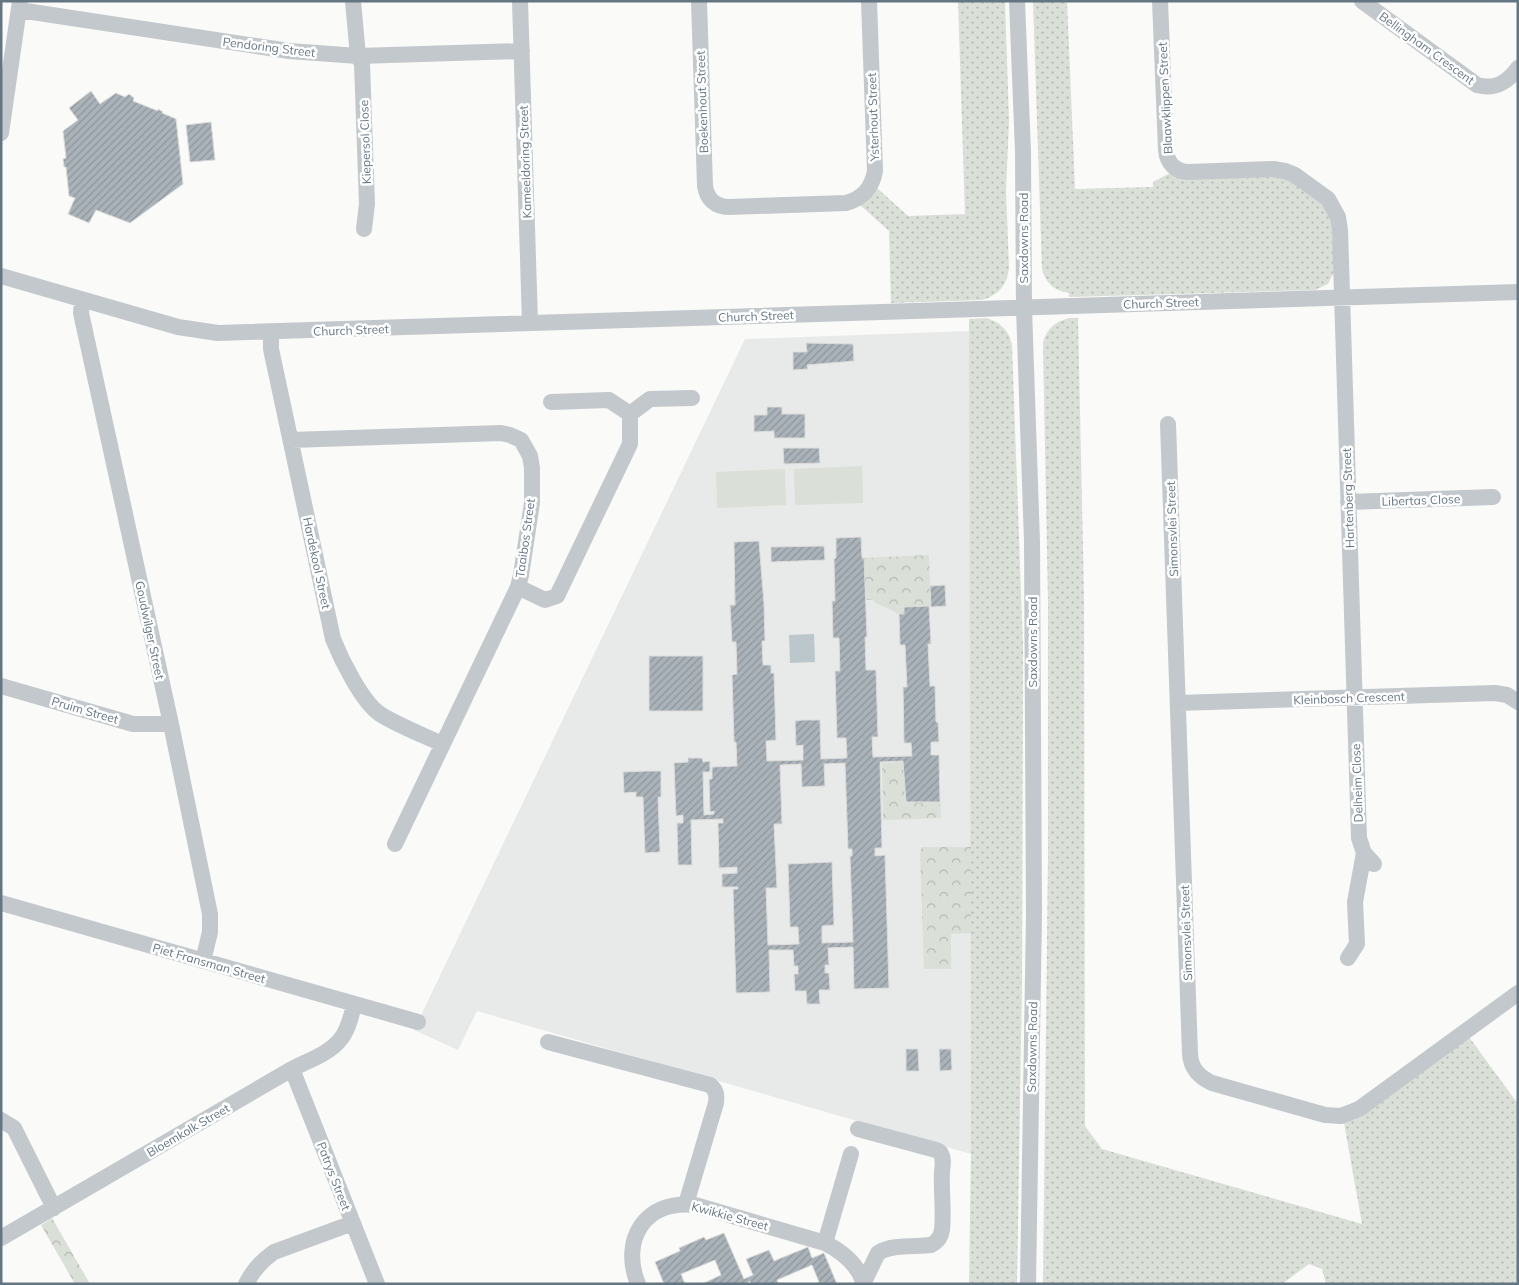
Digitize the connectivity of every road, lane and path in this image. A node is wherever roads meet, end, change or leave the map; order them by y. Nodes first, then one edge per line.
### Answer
1 (353, 1) edge
2 (520, 1) edge
3 (699, 1) edge
4 (869, 1) edge
5 (1017, 1) edge
6 (1160, 1) edge
7 (1362, 1) edge
8 (20, 5) edge
9 (522, 51) junction
10 (358, 56) junction
11 (1518, 68) edge
12 (1, 133) edge
13 (712, 201) joint
14 (364, 229) dead end
15 (1, 276) edge
16 (1518, 292) edge
17 (1342, 298) junction
18 (82, 300) junction
19 (1024, 308) junction
20 (530, 323) junction
21 (271, 332) junction
22 (692, 398) dead end
23 (551, 402) dead end
24 (630, 414) junction
25 (1168, 424) dead end
26 (291, 440) junction
27 (1493, 498) dead end
28 (1348, 502) junction
29 (518, 587) junction
30 (1, 686) edge
31 (1355, 698) junction
32 (1518, 702) edge
33 (1178, 703) junction
34 (171, 724) junction
35 (442, 744) junction
36 (396, 844) dead end
37 (1, 903) edge
38 (1348, 958) dead end
39 (203, 961) junction
40 (1518, 993) edge
41 (354, 1005) junction
42 (418, 1022) dead end
43 (548, 1042) dead end
44 (292, 1069) junction
45 (1, 1120) edge
46 (858, 1129) dead end
47 (851, 1154) dead end
48 (686, 1204) junction
49 (54, 1208) junction
50 (353, 1223) junction
51 (1, 1238) edge
52 (826, 1243) junction
53 (864, 1283) edge
54 (246, 1284) edge
55 (377, 1284) edge
56 (638, 1284) edge
57 (1028, 1284) edge

1 - 10 street, Kiepersol Close
2 - 9 street, Kameeldoring Street
3 - 13 street, Boekenhout Street
4 - 13 street, Ysterhout Street
5 - 19 street, Saxdowns Road
6 - 17 street, Blaawklippen Street
7 - 11 street, Bellingham Crescent
8 - 10 street, Pendoring Street
8 - 12 street
9 - 10 street, Pendoring Street
9 - 20 street, Kameeldoring Street
10 - 14 street, Kiepersol Close
15 - 18 street, Church Street
16 - 17 street, Church Street
17 - 19 street, Church Street
17 - 28 street, Hartenberg Street
18 - 21 street, Church Street
18 - 34 street, Goudwilger Street
19 - 20 street, Church Street
19 - 57 street, Saxdowns Road
20 - 21 street, Church Street
21 - 26 street, Hardekool Street
22 - 24 street
23 - 24 street
24 - 29 street
25 - 33 street, Simonsvlei Street
26 - 29 street, Taaibos Street
26 - 35 street, Hardekool Street
27 - 28 street, Libertas Close
28 - 31 street, Hartenberg Street
29 - 35 street, Taaibos Street
30 - 34 street, Pruim Street
31 - 32 street, Kleinbosch Crescent
31 - 33 street, Kleinbosch Crescent
31 - 38 street, Delheim Close
33 - 40 street, Simonsvlei Street
34 - 39 street, Goudwilger Street
35 - 36 street, Taaibos Street
37 - 39 street, Piet Fransman Street
39 - 41 street, Piet Fransman Street
41 - 42 street, Piet Fransman Street
41 - 44 street, Bloemkolk Street
43 - 48 street
44 - 49 street, Bloemkolk Street
44 - 50 street, Patrys Street
45 - 49 street
46 - 53 street
47 - 52 street
48 - 52 street, Kwikkie Street
48 - 56 street, Kwikkie Street
49 - 51 street, Bloemkolk Street
50 - 54 street
50 - 55 street, Patrys Street
52 - 53 street, Kwikkie Street

